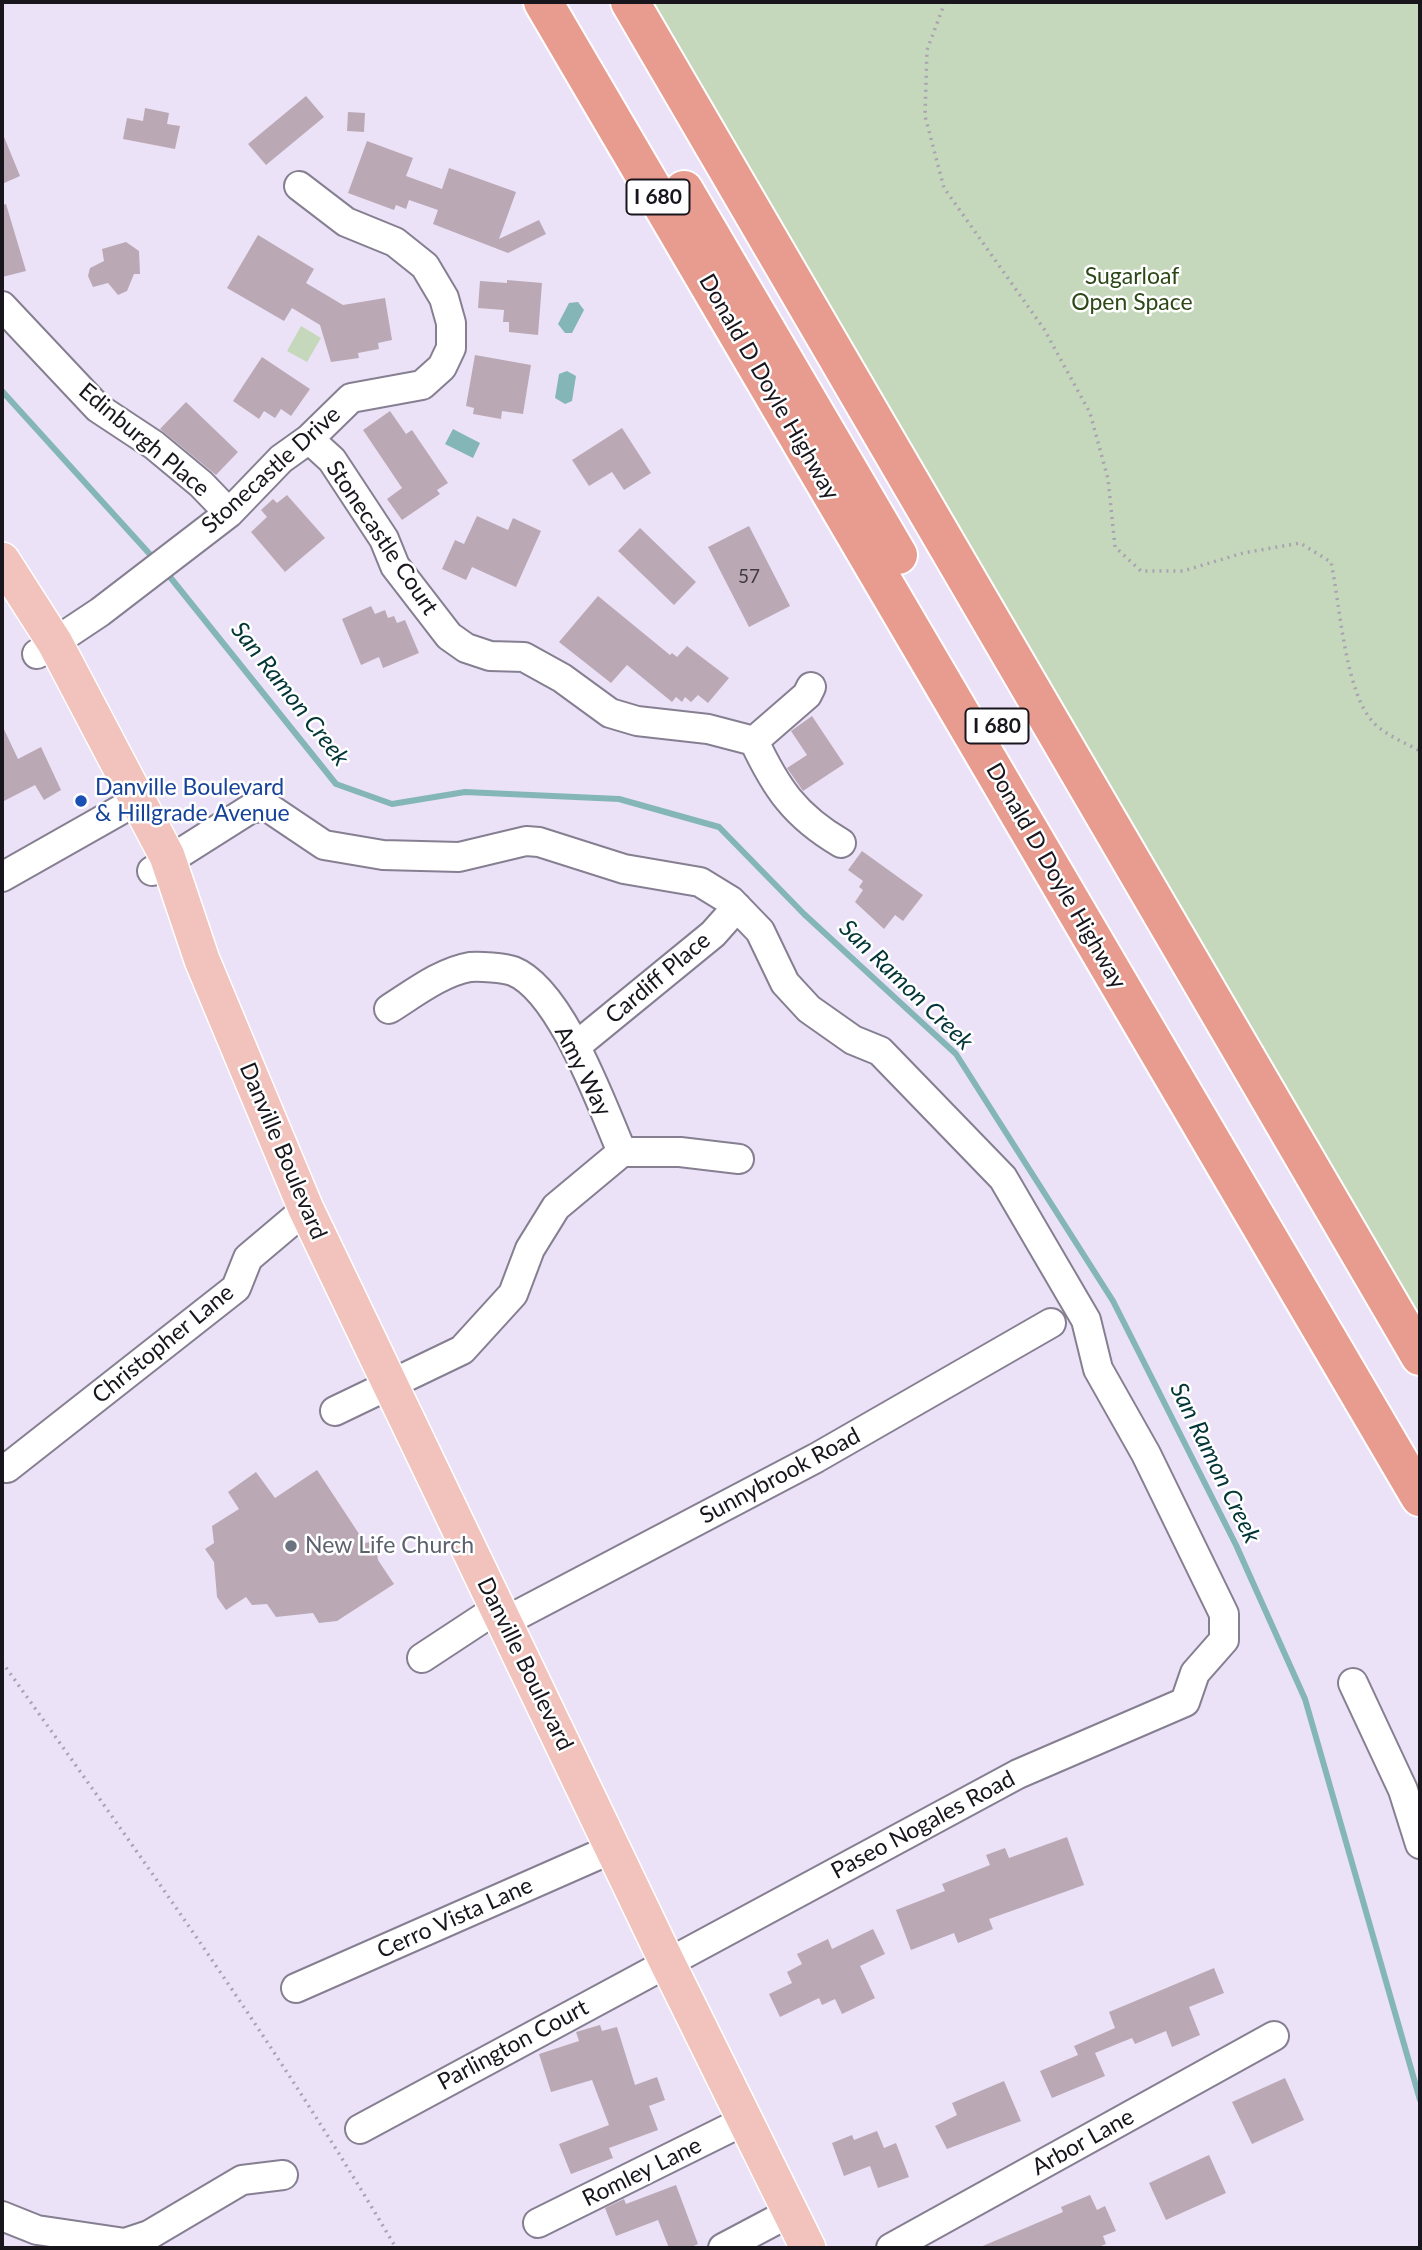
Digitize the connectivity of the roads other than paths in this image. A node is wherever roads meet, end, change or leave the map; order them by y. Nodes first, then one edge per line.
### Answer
1 (543, 2) edge
2 (572, 2) edge
3 (630, 2) edge
4 (299, 186) dead end
5 (2, 306) edge
6 (309, 439) junction
7 (218, 521) junction
8 (2, 560) edge
9 (2, 591) edge
10 (46, 648) junction
11 (811, 687) dead end
12 (754, 741) junction
13 (130, 804) junction
14 (841, 843) dead end
15 (160, 867) junction
16 (2, 877) edge
17 (737, 907) junction
18 (390, 1010) dead end
19 (576, 1046) junction
20 (622, 1152) junction
21 (739, 1159) dead end
22 (306, 1209) junction
23 (1051, 1323) dead end
24 (1420, 1356) edge
25 (391, 1387) junction
26 (335, 1411) dead end
27 (1420, 1451) edge
28 (7, 1468) dead end
29 (1420, 1497) edge
30 (501, 1615) junction
31 (422, 1658) dead end
32 (1353, 1683) dead end
33 (1420, 1844) edge
34 (614, 1847) junction
35 (667, 1962) junction
36 (296, 1987) dead end
37 (1274, 2036) dead end
38 (746, 2120) junction
39 (360, 2129) dead end
40 (283, 2175) dead end
41 (791, 2212) junction
42 (2, 2216) edge
43 (538, 2223) dead end
44 (723, 2248) edge
45 (808, 2248) edge
46 (891, 2248) edge

1 - 29 highway, Donald D Doyle Highway / I 680
2 - 27 highway, I 680
3 - 24 highway, I 680
4 - 6 street, Stonecastle Drive
5 - 7 street, Edinburgh Place
6 - 7 street, Stonecastle Drive
6 - 12 street, Stonecastle Court
7 - 10 street, Stonecastle Drive
8 - 10 main road, Danville Boulevard
9 - 10 main road, Danville Boulevard
10 - 13 main road, Danville Boulevard
11 - 12 street
12 - 14 street
13 - 15 main road, Danville Boulevard
13 - 16 street
15 - 17 street
15 - 22 main road, Danville Boulevard
17 - 19 street, Cardiff Place
17 - 35 street, Paseo Nogales Road
18 - 19 street, Amy Way
19 - 20 street, Amy Way
20 - 21 street
20 - 25 street
22 - 25 main road, Danville Boulevard
22 - 28 street, Christopher Lane
23 - 30 street, Sunnybrook Road
25 - 26 street
25 - 30 main road, Danville Boulevard
30 - 31 street, Sunnybrook Road
30 - 34 main road, Danville Boulevard
32 - 33 street
34 - 35 main road, Danville Boulevard
34 - 36 street, Cerro Vista Lane
35 - 38 main road, Danville Boulevard
35 - 39 street, Parlington Court
37 - 46 street, Arbor Lane
38 - 41 main road, Danville Boulevard
38 - 43 street, Romley Lane
40 - 42 street
41 - 44 street
41 - 45 main road, Danville Boulevard

